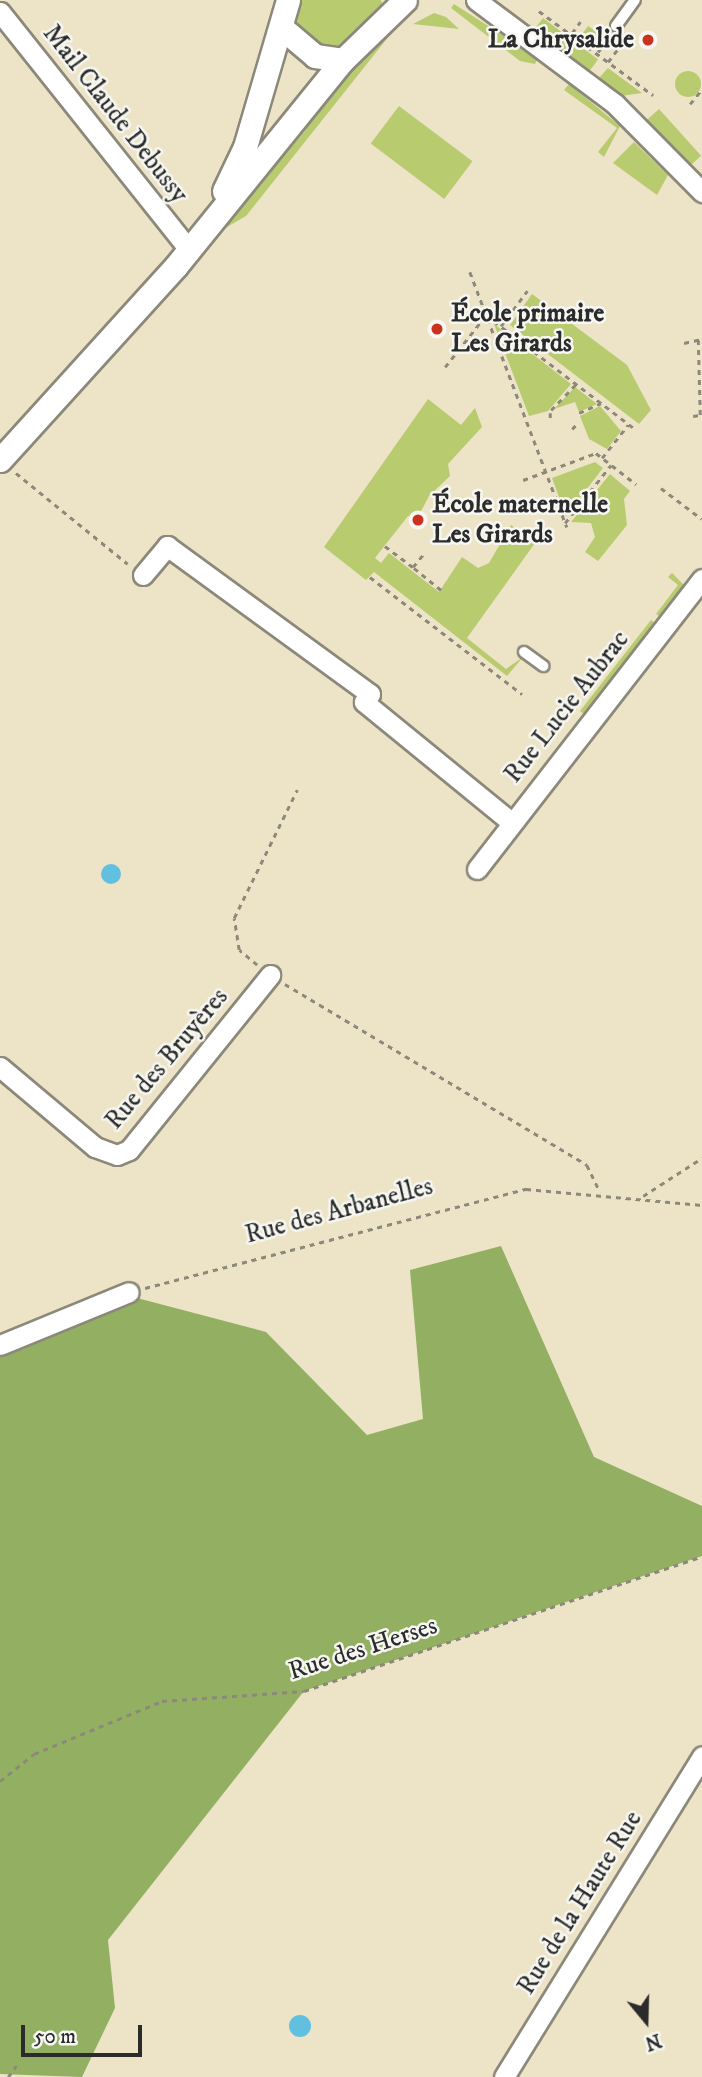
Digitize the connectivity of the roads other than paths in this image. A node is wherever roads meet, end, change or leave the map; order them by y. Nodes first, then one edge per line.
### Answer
1 (288, 0) edge
2 (405, 0) edge
3 (635, 0) edge
4 (483, 2) edge
5 (0, 12) edge
6 (616, 26) road end
7 (282, 28) junction
8 (343, 60) junction
9 (702, 192) edge
10 (207, 226) junction
11 (189, 250) junction
12 (0, 460) edge
13 (143, 575) road end
14 (702, 579) edge
15 (524, 652) dead end
16 (543, 666) dead end
17 (511, 822) junction
18 (477, 869) dead end
19 (270, 975) road end
20 (0, 1066) edge
21 (130, 1292) road end
22 (0, 1345) edge
23 (702, 1756) edge
24 (504, 2077) edge

1 - 7 street
2 - 8 street
3 - 6 lane
4 - 9 street
5 - 11 street, Mail Claude Debussy
7 - 8 street
7 - 10 street
8 - 10 street
10 - 11 street
11 - 12 street
13 - 17 street
14 - 17 street, Rue Lucie Aubrac
15 - 16 lane
17 - 18 street, Rue Lucie Aubrac
19 - 20 street, Rue des Bruyères
21 - 22 street
23 - 24 street, Rue de la Haute Rue

